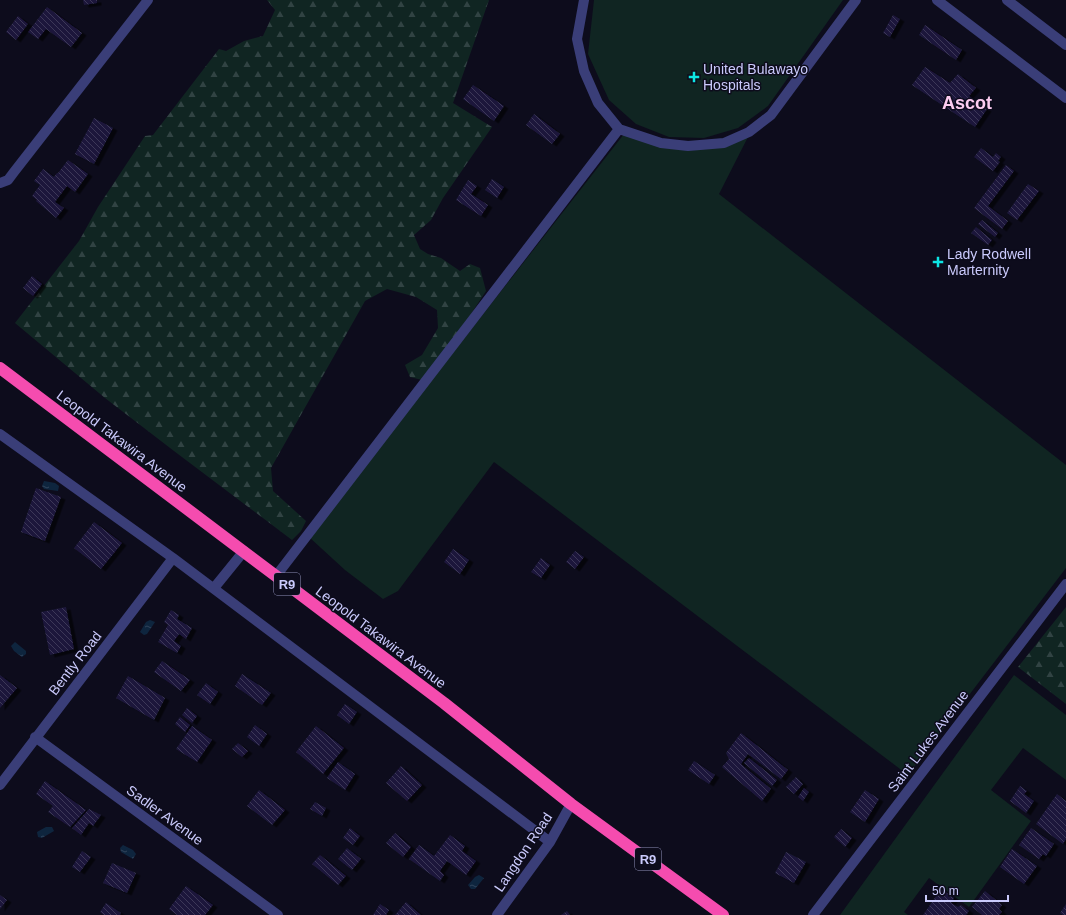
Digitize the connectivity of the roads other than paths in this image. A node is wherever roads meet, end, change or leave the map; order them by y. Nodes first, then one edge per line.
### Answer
1 (148, 0) edge
2 (584, 0) edge
3 (856, 0) edge
4 (937, 0) edge
5 (1007, 0) edge
6 (1066, 45) edge
7 (1066, 98) edge
8 (619, 128) junction
9 (0, 183) edge
10 (0, 368) edge
11 (0, 434) edge
12 (244, 551) junction
13 (173, 558) junction
14 (276, 576) junction
15 (1066, 584) edge
16 (214, 588) junction
17 (36, 737) junction
18 (0, 785) edge
19 (572, 804) junction
20 (550, 842) junction
21 (278, 915) edge
22 (497, 915) edge
23 (724, 915) edge
24 (813, 915) edge

1 - 9 street
2 - 8 street
3 - 8 street
4 - 7 street
5 - 6 street
8 - 14 street
10 - 12 highway, Leopold Takawira Avenue / R9
11 - 13 street
12 - 14 highway, Leopold Takawira Avenue / R9
12 - 16 street
13 - 16 street
13 - 17 street, Bently Road
14 - 19 highway, Leopold Takawira Avenue / R9
15 - 24 street, Saint Lukes Avenue
16 - 20 street
17 - 18 street, Bently Road
17 - 21 street, Sadler Avenue
19 - 20 street, Langdon Road
19 - 23 highway, Leopold Takawira Avenue / R9
20 - 22 street, Langdon Road

